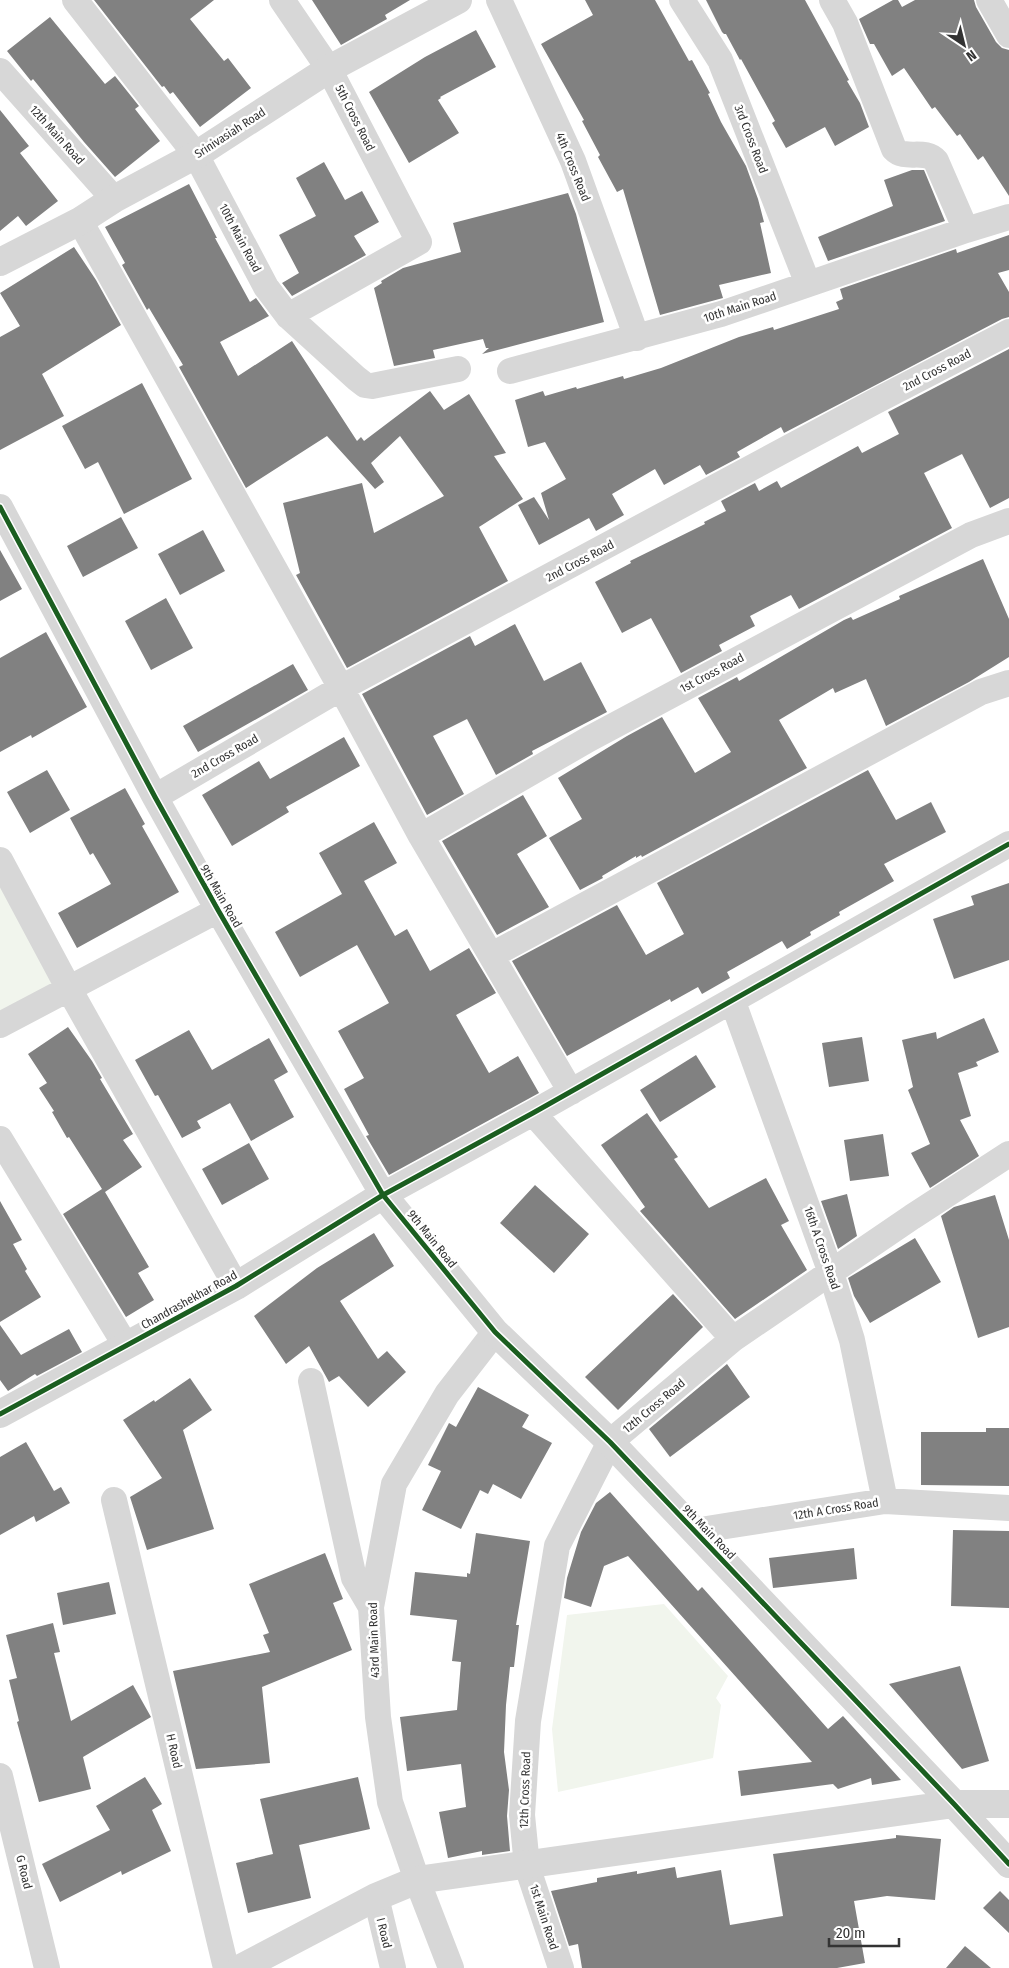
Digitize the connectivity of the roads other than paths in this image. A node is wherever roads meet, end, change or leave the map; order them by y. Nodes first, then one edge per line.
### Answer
1 (75, 0) edge
2 (282, 0) edge
3 (458, 0) edge
4 (499, 0) edge
5 (682, 0) edge
6 (832, 0) edge
7 (989, 0) edge
8 (1009, 35) edge
9 (329, 69) junction
10 (0, 71) edge
11 (196, 155) junction
12 (114, 199) junction
13 (1009, 217) edge
14 (80, 221) junction
15 (966, 230) junction
16 (0, 262) edge
17 (808, 284) junction
18 (288, 316) junction
19 (1009, 332) edge
20 (637, 338) junction
21 (458, 369) dead end
22 (510, 371) dead end
23 (2, 515) edge
24 (1009, 521) edge
25 (1009, 683) edge
26 (341, 688) junction
27 (155, 797) junction
28 (421, 836) junction
29 (1009, 844) edge
30 (0, 860) edge
31 (218, 910) junction
32 (492, 956) junction
33 (69, 989) junction
34 (732, 1002) junction
35 (0, 1025) edge
36 (571, 1092) junction
37 (533, 1113) junction
38 (0, 1139) edge
39 (1007, 1160) edge
40 (383, 1195) junction
41 (831, 1273) junction
42 (236, 1286) junction
43 (495, 1332) junction
44 (733, 1340) junction
45 (126, 1346) junction
46 (311, 1381) dead end
47 (0, 1414) edge
48 (610, 1442) junction
49 (114, 1500) dead end
50 (885, 1501) junction
51 (1009, 1508) edge
52 (694, 1532) junction
53 (371, 1607) junction
54 (0, 1776) edge
55 (954, 1804) junction
56 (1009, 1804) edge
57 (1009, 1864) edge
58 (527, 1866) junction
59 (416, 1880) junction
60 (376, 1897) junction
61 (47, 1968) edge
62 (226, 1968) edge
63 (241, 1968) edge
64 (392, 1968) edge
65 (451, 1968) edge
66 (560, 1968) edge

1 - 11 street, 10th Main Road
2 - 9 street, 5th Cross Road
3 - 9 street, Srinivasiah Road
4 - 20 street, 4th Cross Road
5 - 17 street, 3rd Cross Road
6 - 15 street
7 - 8 street
9 - 11 street, Srinivasiah Road
9 - 18 street, 5th Cross Road
10 - 12 street, 12th Main Road
11 - 12 street, Srinivasiah Road
11 - 18 street, 10th Main Road
12 - 14 street, Srinivasiah Road
13 - 15 street, 10th Main Road
14 - 16 street, Srinivasiah Road
14 - 26 street
15 - 17 street, 10th Main Road
17 - 20 street, 10th Main Road
18 - 21 street, 10th Main Road
19 - 26 street, 2nd Cross Road
20 - 22 street, 10th Main Road
23 - 27 street, 9th Main Road
24 - 28 street, 1st Cross Road
25 - 32 street
26 - 27 street, 2nd Cross Road
26 - 28 street
27 - 31 street, 9th Main Road
28 - 32 street
29 - 34 street
30 - 33 street
31 - 33 street
31 - 40 street, 9th Main Road
32 - 36 street
33 - 35 street
33 - 42 street
34 - 36 street
34 - 41 street, 16th A Cross Road
36 - 37 street
37 - 40 street
37 - 44 street
38 - 45 street
39 - 41 street, 12th Cross Road
40 - 42 street, Chandrashekhar Road
40 - 43 street, 9th Main Road
41 - 44 street, 12th Cross Road
41 - 50 street, 16th A Cross Road
42 - 45 street, Chandrashekhar Road
43 - 48 street, 9th Main Road
43 - 53 street, 43rd Main Road
44 - 48 street, 12th Cross Road
45 - 47 street, Chandrashekhar Road
46 - 53 street
48 - 52 street, 9th Main Road
48 - 58 street, 12th Cross Road
49 - 62 street, H Road
50 - 51 street, 12th A Cross Road
50 - 52 street, 12th A Cross Road
52 - 55 street, 9th Main Road
53 - 59 street, 43rd Main Road
54 - 61 street, G Road
55 - 56 street
55 - 57 street, 9th Main Road
55 - 58 street
58 - 59 street
58 - 66 street, 1st Main Road
59 - 60 street
59 - 65 street, 43rd Main Road
60 - 63 street
60 - 64 street, I Road

